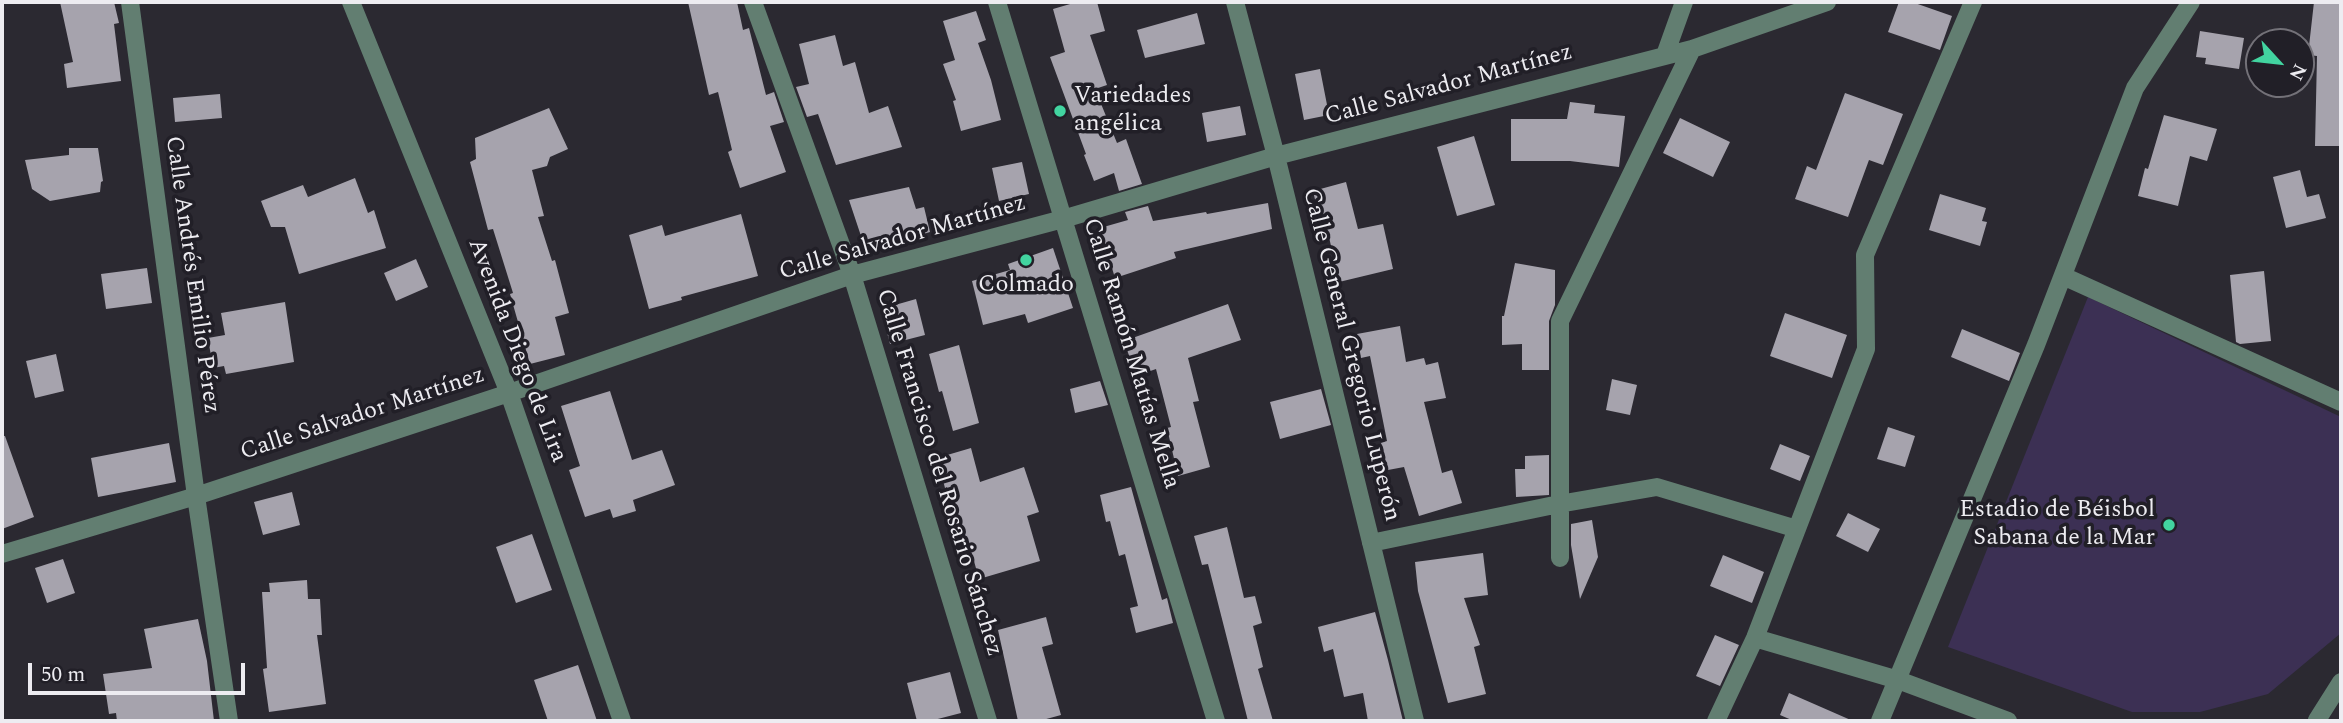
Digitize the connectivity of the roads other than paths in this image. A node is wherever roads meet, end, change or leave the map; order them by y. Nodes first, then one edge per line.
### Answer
1 (130, 2) edge
2 (351, 2) edge
3 (753, 2) edge
4 (997, 2) edge
5 (1235, 2) edge
6 (1684, 2) edge
7 (1827, 2) edge
8 (1973, 2) edge
9 (2191, 2) edge
10 (1692, 49) junction
11 (1665, 55) junction
12 (1276, 156) junction
13 (1063, 219) junction
14 (852, 275) junction
15 (2063, 276) junction
16 (509, 393) junction
17 (2341, 402) edge
18 (196, 496) junction
19 (1559, 504) junction
20 (1797, 528) junction
21 (1371, 543) junction
22 (2, 554) edge
23 (1560, 558) dead end
24 (1755, 638) junction
25 (1898, 680) junction
26 (2341, 682) edge
27 (229, 721) edge
28 (622, 721) edge
29 (988, 721) edge
30 (1216, 721) edge
31 (1415, 721) edge
32 (1716, 721) edge
33 (1880, 721) edge
34 (2008, 721) edge
35 (2313, 721) edge

1 - 18 street, Calle Andrés Emilio Pérez
2 - 16 street, Avenida Diego de Lira
3 - 14 street, Calle Francisco del Rosario Sánchez
4 - 13 street, Calle Ramón Matías Mella
5 - 12 street, Calle General Gregorio Luperón
6 - 11 street
7 - 10 street, Calle Salvador Martínez
8 - 20 street
9 - 15 street
10 - 11 street, Calle Salvador Martínez
10 - 19 street
11 - 12 street, Calle Salvador Martínez
12 - 13 street, Calle Salvador Martínez
12 - 21 street, Calle General Gregorio Luperón
13 - 14 street, Calle Salvador Martínez
13 - 30 street, Calle Ramón Matías Mella
14 - 16 street, Calle Salvador Martínez
14 - 29 street, Calle Francisco del Rosario Sánchez
15 - 17 street
15 - 25 street
16 - 18 street, Calle Salvador Martínez
16 - 28 street, Avenida Diego de Lira
18 - 22 street, Calle Salvador Martínez
18 - 27 street, Calle Andrés Emilio Pérez
19 - 20 street
19 - 21 street
19 - 23 street
20 - 24 street
21 - 31 street, Calle General Gregorio Luperón
24 - 25 street
24 - 32 street
25 - 33 street
25 - 34 street
26 - 35 street

